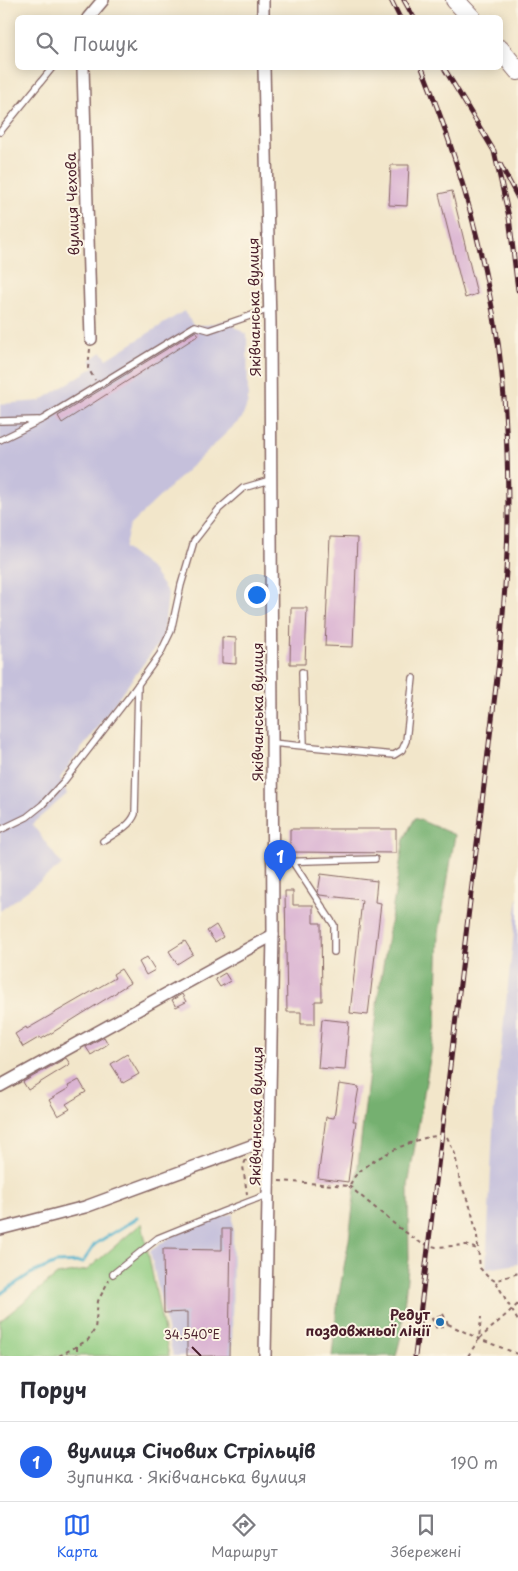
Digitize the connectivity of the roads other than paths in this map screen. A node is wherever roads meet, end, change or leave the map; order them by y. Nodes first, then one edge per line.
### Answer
1 (103, 0) edge
2 (263, 0) edge
3 (455, 0) edge
4 (90, 15) edge
5 (263, 15) edge
6 (469, 15) edge
7 (503, 53) edge
8 (50, 70) edge
9 (83, 70) edge
10 (264, 70) edge
11 (518, 72) edge
12 (0, 132) edge
13 (270, 308) junction
14 (91, 339) road end
15 (43, 419) junction
16 (0, 421) edge
17 (0, 440) edge
18 (270, 480) junction
19 (302, 672) dead end
20 (413, 678) dead end
21 (138, 685) junction
22 (272, 743) junction
23 (304, 746) junction
24 (0, 830) edge
25 (103, 841) dead end
26 (375, 859) dead end
27 (292, 861) junction
28 (273, 862) junction
29 (273, 935) junction
30 (334, 952) dead end
31 (0, 1086) edge
32 (270, 1139) junction
33 (269, 1194) junction
34 (0, 1229) edge
35 (113, 1274) road end
36 (265, 1356) edge

1 - 4 street
2 - 5 street
3 - 6 main road
7 - 11 main road
8 - 12 lane
9 - 14 street, вулиця Чехова
10 - 13 street, Яківчанська вулиця
13 - 15 lane
13 - 18 street, Яківчанська вулиця
15 - 16 lane
15 - 17 lane
18 - 21 lane
18 - 22 street, Яківчанська вулиця
19 - 23 lane
20 - 23 lane
21 - 24 lane
21 - 25 lane
22 - 23 lane
22 - 28 street, Яківчанська вулиця
26 - 27 lane
27 - 28 lane
27 - 30 lane
28 - 29 street, Яківчанська вулиця
29 - 31 street
29 - 32 street, Яківчанська вулиця
32 - 33 street, Яківчанська вулиця
32 - 34 street
33 - 35 lane
33 - 36 street, Яківчанська вулиця

